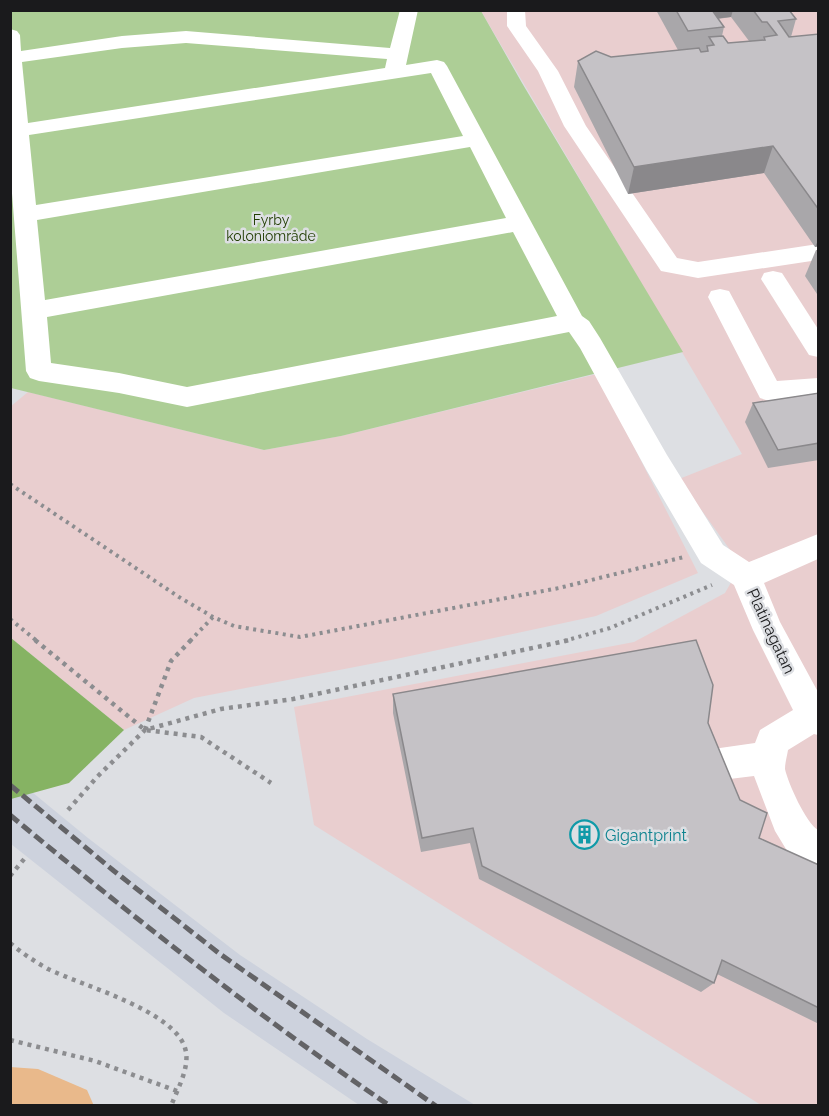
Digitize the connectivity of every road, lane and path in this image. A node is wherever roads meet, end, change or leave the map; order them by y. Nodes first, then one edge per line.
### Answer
1 (409, 10) edge
2 (516, 10) edge
3 (11, 50) edge
4 (396, 63) junction
5 (15, 132) edge
6 (476, 140) junction
7 (27, 214) junction
8 (520, 223) junction
9 (819, 252) edge
10 (773, 279) dead end
11 (720, 297) dead end
12 (34, 311) junction
13 (573, 322) junction
14 (819, 348) edge
15 (819, 388) edge
16 (10, 483) edge
17 (819, 546) edge
18 (712, 554) junction
19 (747, 577) junction
20 (213, 617) junction
21 (10, 619) edge
22 (816, 718) edge
23 (145, 730) junction
24 (770, 757) junction
25 (713, 765) edge
26 (271, 783) dead end
27 (68, 810) dead end
28 (819, 849) edge
29 (25, 858) dead end
30 (10, 876) edge
31 (10, 943) edge
32 (10, 1040) edge
33 (10, 1089) edge
34 (177, 1091) junction
35 (71, 1106) edge
36 (171, 1106) edge

1 - 4 street
2 - 9 street
3 - 4 street
3 - 5 street
4 - 5 street
4 - 6 street
5 - 7 street
6 - 7 street
6 - 8 street
7 - 12 street
8 - 12 street
8 - 13 street
10 - 14 street
11 - 15 street
12 - 13 street
13 - 18 street
16 - 20 path
17 - 19 street, Platinagatan
18 - 19 street
18 - 20 path
19 - 22 street, Platinagatan
19 - 23 path
20 - 23 path
21 - 23 path
22 - 24 street
23 - 26 path
23 - 27 path
24 - 25 street
24 - 28 street
29 - 30 path
31 - 34 path
32 - 34 path
33 - 35 main road
34 - 36 path

